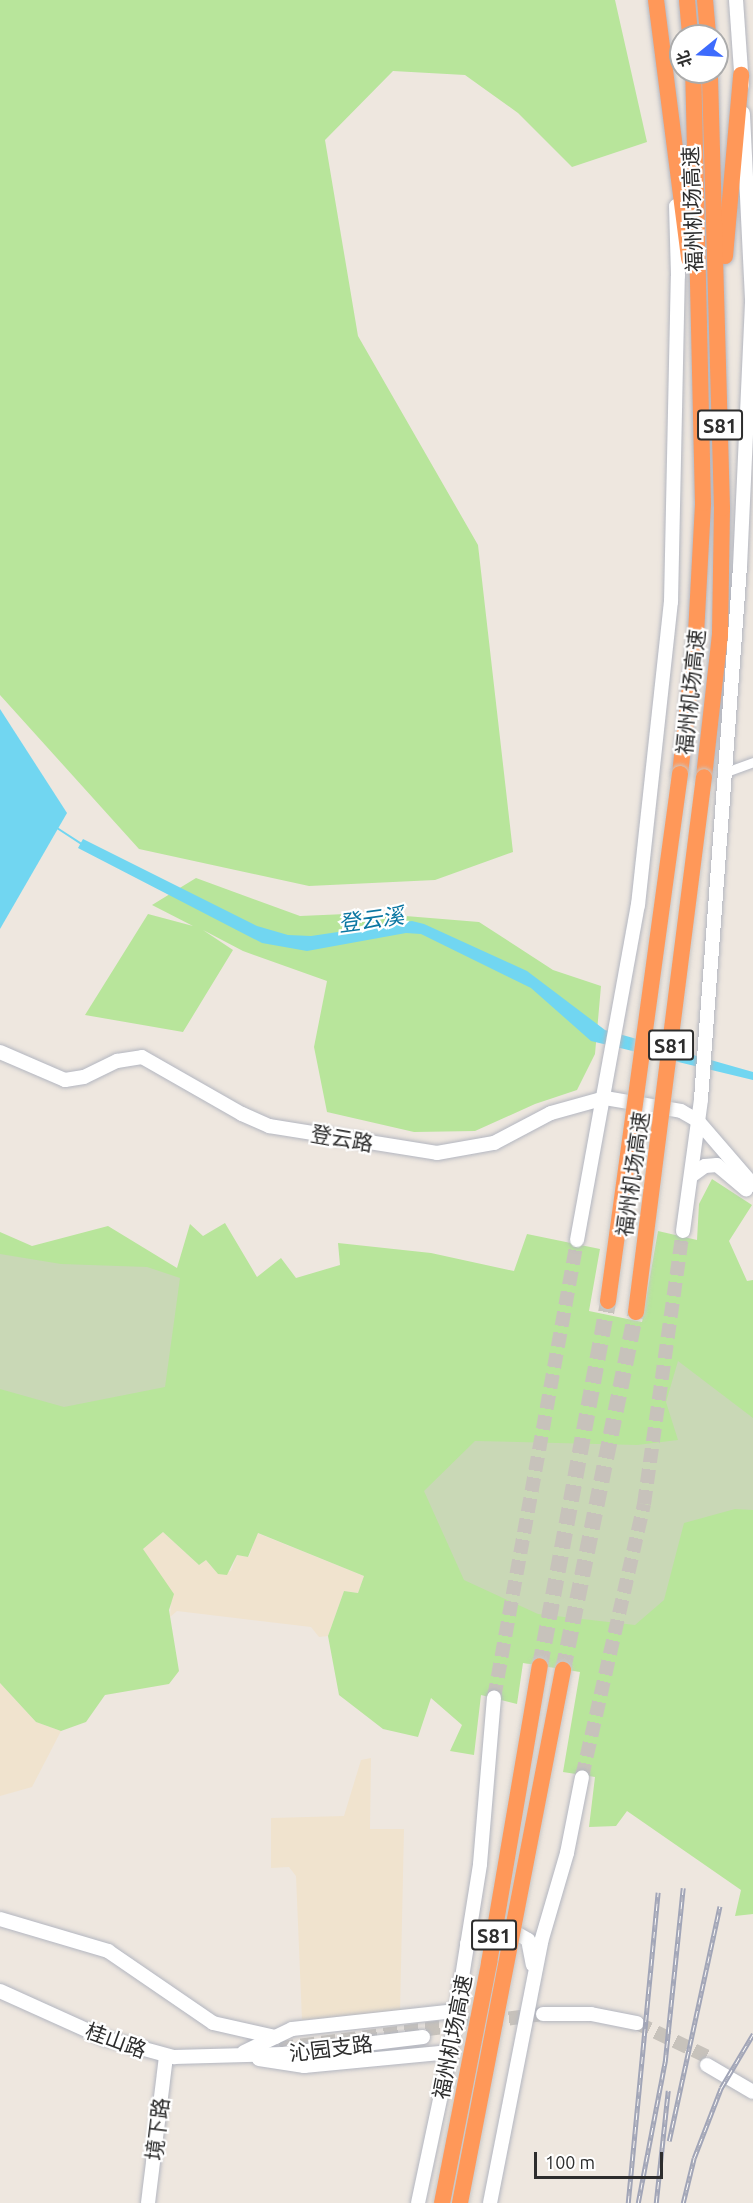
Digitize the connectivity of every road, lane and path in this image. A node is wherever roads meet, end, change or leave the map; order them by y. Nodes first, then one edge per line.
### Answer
1 (656, 0) edge
2 (664, 0) edge
3 (687, 0) edge
4 (705, 0) edge
5 (736, 0) edge
6 (689, 24) edge
7 (707, 24) edge
8 (741, 75) junction
9 (693, 84) edge
10 (710, 84) edge
11 (673, 112) junction
12 (718, 335) junction
13 (698, 337) junction
14 (753, 762) edge
15 (726, 772) junction
16 (0, 1052) edge
17 (604, 1098) junction
18 (698, 1121) junction
19 (691, 1176) junction
20 (753, 1185) edge
21 (753, 1192) edge
22 (683, 1231) tunnel mouth
23 (577, 1240) tunnel mouth
24 (608, 1301) tunnel mouth
25 (636, 1312) tunnel mouth
26 (540, 1666) tunnel mouth
27 (563, 1670) tunnel mouth
28 (494, 1698) tunnel mouth
29 (582, 1778) tunnel mouth
30 (0, 1919) edge
31 (467, 1944) junction
32 (533, 1982) junction
33 (0, 1991) edge
34 (456, 2011) junction
35 (544, 2018) tunnel mouth
36 (636, 2027) tunnel mouth
37 (275, 2037) junction
38 (423, 2037) dead end
39 (450, 2052) junction
40 (239, 2055) junction
41 (166, 2056) junction
42 (753, 2083) edge
43 (753, 2092) edge
44 (500, 2164) junction
45 (148, 2203) edge
46 (418, 2203) edge
47 (442, 2203) edge
48 (460, 2203) edge
49 (490, 2203) edge
50 (494, 2203) edge

1 - 11 highway
2 - 11 main road
3 - 6 highway
4 - 7 highway
5 - 8 main road
8 - 12 highway
8 - 15 main road
9 - 13 highway, 福州机场高速 / S81
10 - 12 highway, 福州机场高速 / S81
11 - 13 highway
11 - 17 main road
12 - 25 highway, 福州机场高速 / S81, bridge
13 - 24 highway, 福州机场高速 / S81, bridge
14 - 15 street
15 - 18 main road
16 - 17 main road, 登云路
17 - 18 main road, 登云路
17 - 23 main road
18 - 19 main road
18 - 20 main road, 登云路
18 - 21 main road, 登云路
19 - 21 main road
19 - 22 main road
26 - 47 highway, 福州机场高速 / S81, bridge
27 - 48 highway, 福州机场高速 / S81, bridge
28 - 31 main road
29 - 32 main road
30 - 37 main road
31 - 32 main road
31 - 34 main road
32 - 44 main road
33 - 41 main road, 桂山路
34 - 37 main road
34 - 39 main road
35 - 36 main road
37 - 40 main road
38 - 40 main road, 沁园支路
39 - 40 main road
39 - 46 main road
40 - 41 main road, 桂山路
41 - 45 main road, 境下路
42 - 43 main road
44 - 49 main road
44 - 50 main road

